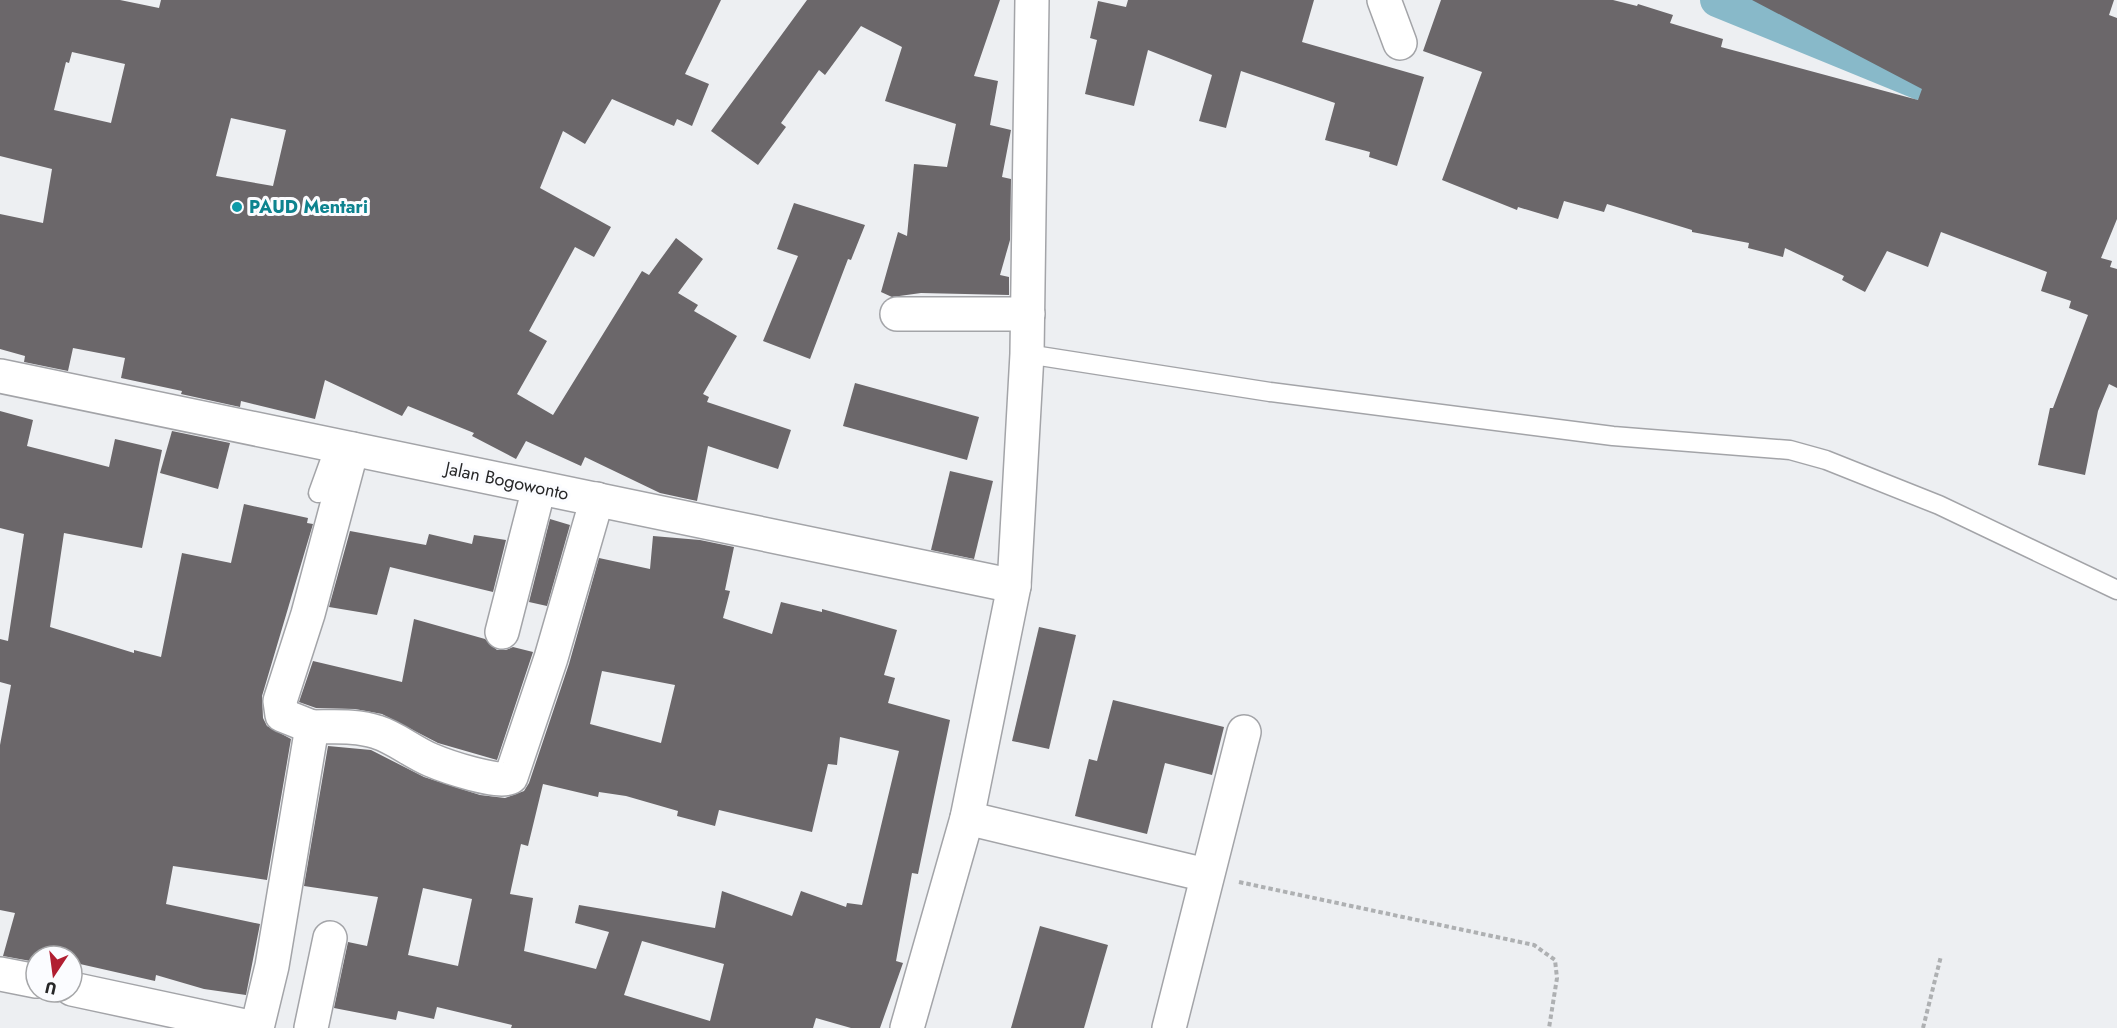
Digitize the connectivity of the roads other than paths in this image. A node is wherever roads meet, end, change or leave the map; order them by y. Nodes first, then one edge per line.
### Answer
1 (1032, 0) edge
2 (1384, 0) edge
3 (1400, 43) dead end
4 (897, 314) dead end
5 (1028, 314) junction
6 (1027, 354) junction
7 (0, 376) edge
8 (343, 447) junction
9 (539, 488) junction
10 (318, 493) dead end
11 (597, 500) junction
12 (1014, 586) junction
13 (2117, 590) edge
14 (502, 632) dead end
15 (312, 727) junction
16 (1244, 732) dead end
17 (967, 818) junction
18 (1206, 875) junction
19 (330, 938) dead end
20 (0, 974) edge
21 (24, 979) edge
22 (84, 992) edge
23 (242, 1027) edge
24 (311, 1028) edge
25 (907, 1028) edge
26 (1169, 1028) edge

1 - 5 street
2 - 3 street
4 - 5 street
5 - 6 street
6 - 12 street
6 - 13 lane
7 - 8 street, Jalan Bogowonto
8 - 9 street, Jalan Bogowonto
8 - 10 lane
8 - 15 street
9 - 11 street, Jalan Bogowonto
9 - 14 street
11 - 12 street, Jalan Bogowonto
11 - 15 street
12 - 17 street
15 - 23 street
16 - 18 street
17 - 18 street
17 - 25 street
18 - 26 street
19 - 24 street
20 - 21 street
22 - 23 street

